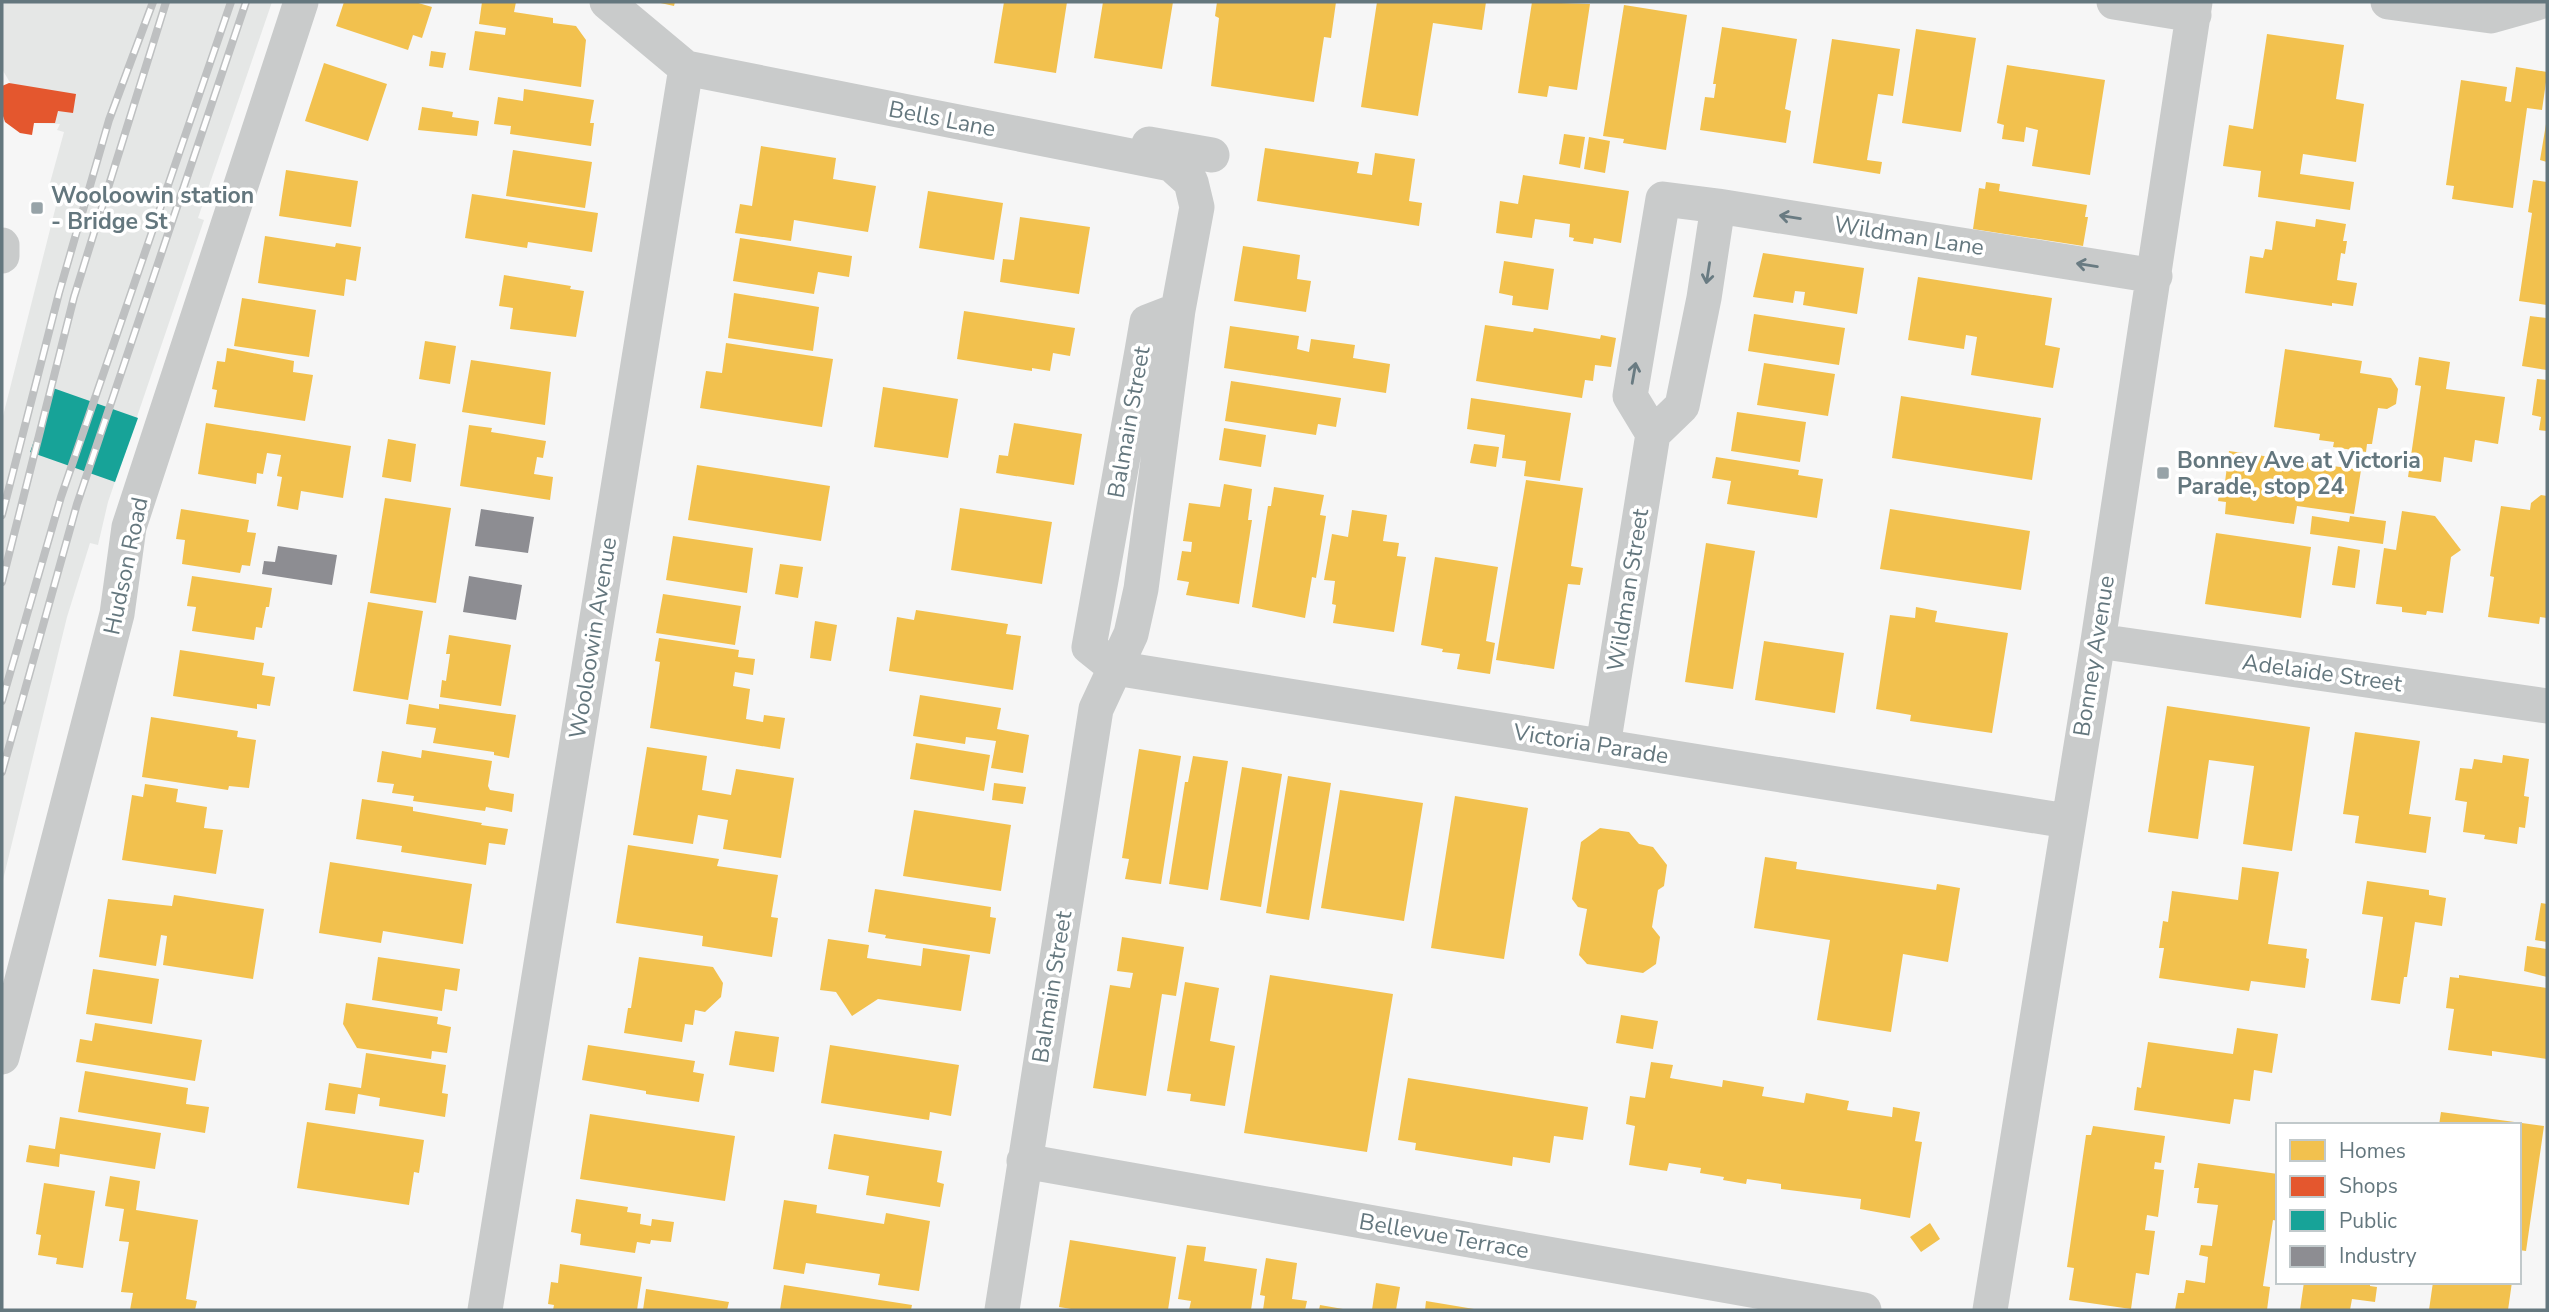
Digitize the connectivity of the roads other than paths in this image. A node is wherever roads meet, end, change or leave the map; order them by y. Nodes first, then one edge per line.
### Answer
1 (301, 2) edge
2 (607, 2) edge
3 (2114, 2) edge
4 (2388, 2) edge
5 (2540, 2) edge
6 (2194, 8) edge
7 (686, 68) junction
8 (1201, 169) joint
9 (1718, 206) junction
10 (2, 246) edge
11 (2, 255) edge
12 (2155, 276) junction
13 (1653, 434) junction
14 (2098, 641) junction
15 (1115, 668) junction
16 (2547, 706) edge
17 (1603, 746) junction
18 (2067, 821) junction
19 (2, 1057) edge
20 (1024, 1161) junction
21 (485, 1310) edge
22 (1002, 1310) edge
23 (1864, 1310) edge
24 (1990, 1310) edge

1 - 19 street, Hudson Road
2 - 7 street
3 - 6 street
4 - 5 street
6 - 12 street, Bonney Avenue
7 - 8 street, Bells Lane
7 - 21 street, Wooloowin Avenue
8 - 15 street, Balmain Street
12 -> 9 street, Wildman Lane
9 -> 13 street
13 -> 9 street, Wildman Lane
10 - 11 street
12 - 14 street, Bonney Avenue
13 - 17 street, Wildman Street
14 - 16 street, Adelaide Street
14 - 18 street, Bonney Avenue
15 - 17 street, Victoria Parade
15 - 20 street, Balmain Street
17 - 18 street, Victoria Parade
18 - 24 street, Bonney Avenue
20 - 22 street, Balmain Street
20 - 23 street, Bellevue Terrace

